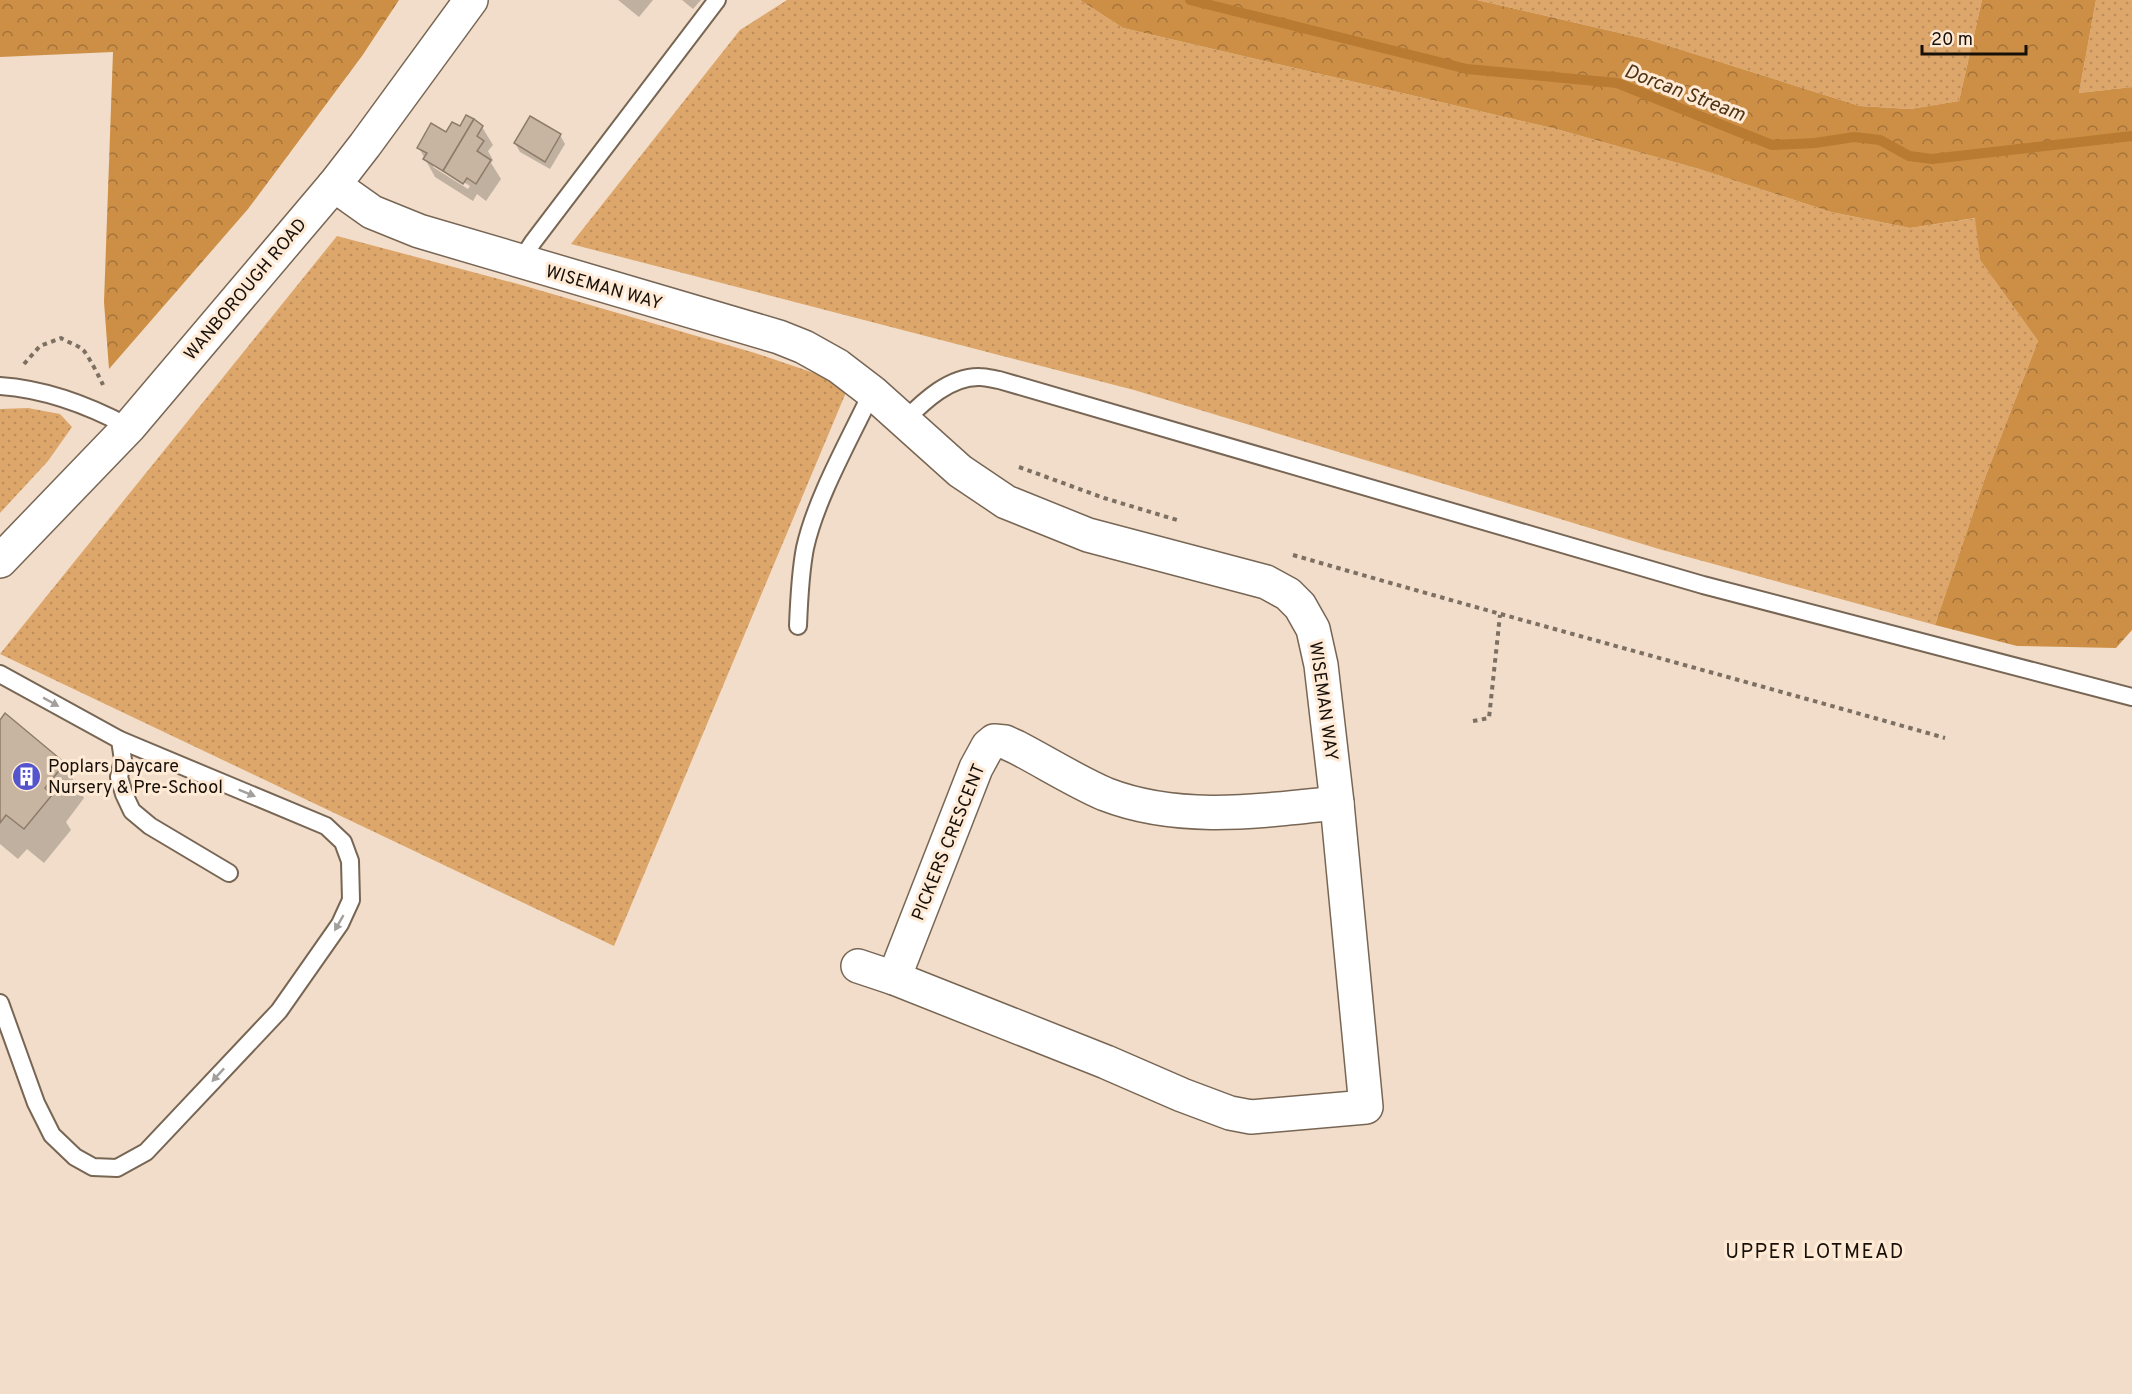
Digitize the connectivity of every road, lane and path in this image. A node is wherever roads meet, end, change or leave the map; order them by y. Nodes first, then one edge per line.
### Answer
1 (471, 0) edge
2 (717, 0) edge
3 (334, 185) junction
4 (520, 262) junction
5 (7, 386) edge
6 (872, 392) junction
7 (115, 420) junction
8 (904, 420) junction
9 (1015, 465) dead end
10 (1186, 523) dead end
11 (1282, 552) dead end
12 (0, 561) edge
13 (1500, 615) junction
14 (798, 626) dead end
15 (0, 674) edge
16 (2132, 697) edge
17 (1473, 721) dead end
18 (1945, 738) dead end
19 (120, 740) junction
20 (1337, 803) junction
21 (229, 873) dead end
22 (858, 966) dead end
23 (894, 978) junction
24 (0, 1003) edge

1 - 3 street, WANBOROUGH ROAD
2 - 4 lane
3 - 4 street, WISEMAN WAY
3 - 7 street, WANBOROUGH ROAD
4 - 6 street, WISEMAN WAY
5 - 7 lane
5 - 7 path
6 - 8 street, WISEMAN WAY
6 - 14 lane
7 - 12 street, WANBOROUGH ROAD
8 - 16 lane
8 - 20 street, WISEMAN WAY
9 - 10 path
11 - 13 path
13 - 17 path
13 - 18 path
15 -> 19 lane
19 - 21 lane
19 -> 24 lane
20 - 23 street, PICKERS CRESCENT
20 - 23 street, WISEMAN WAY
22 - 23 street

